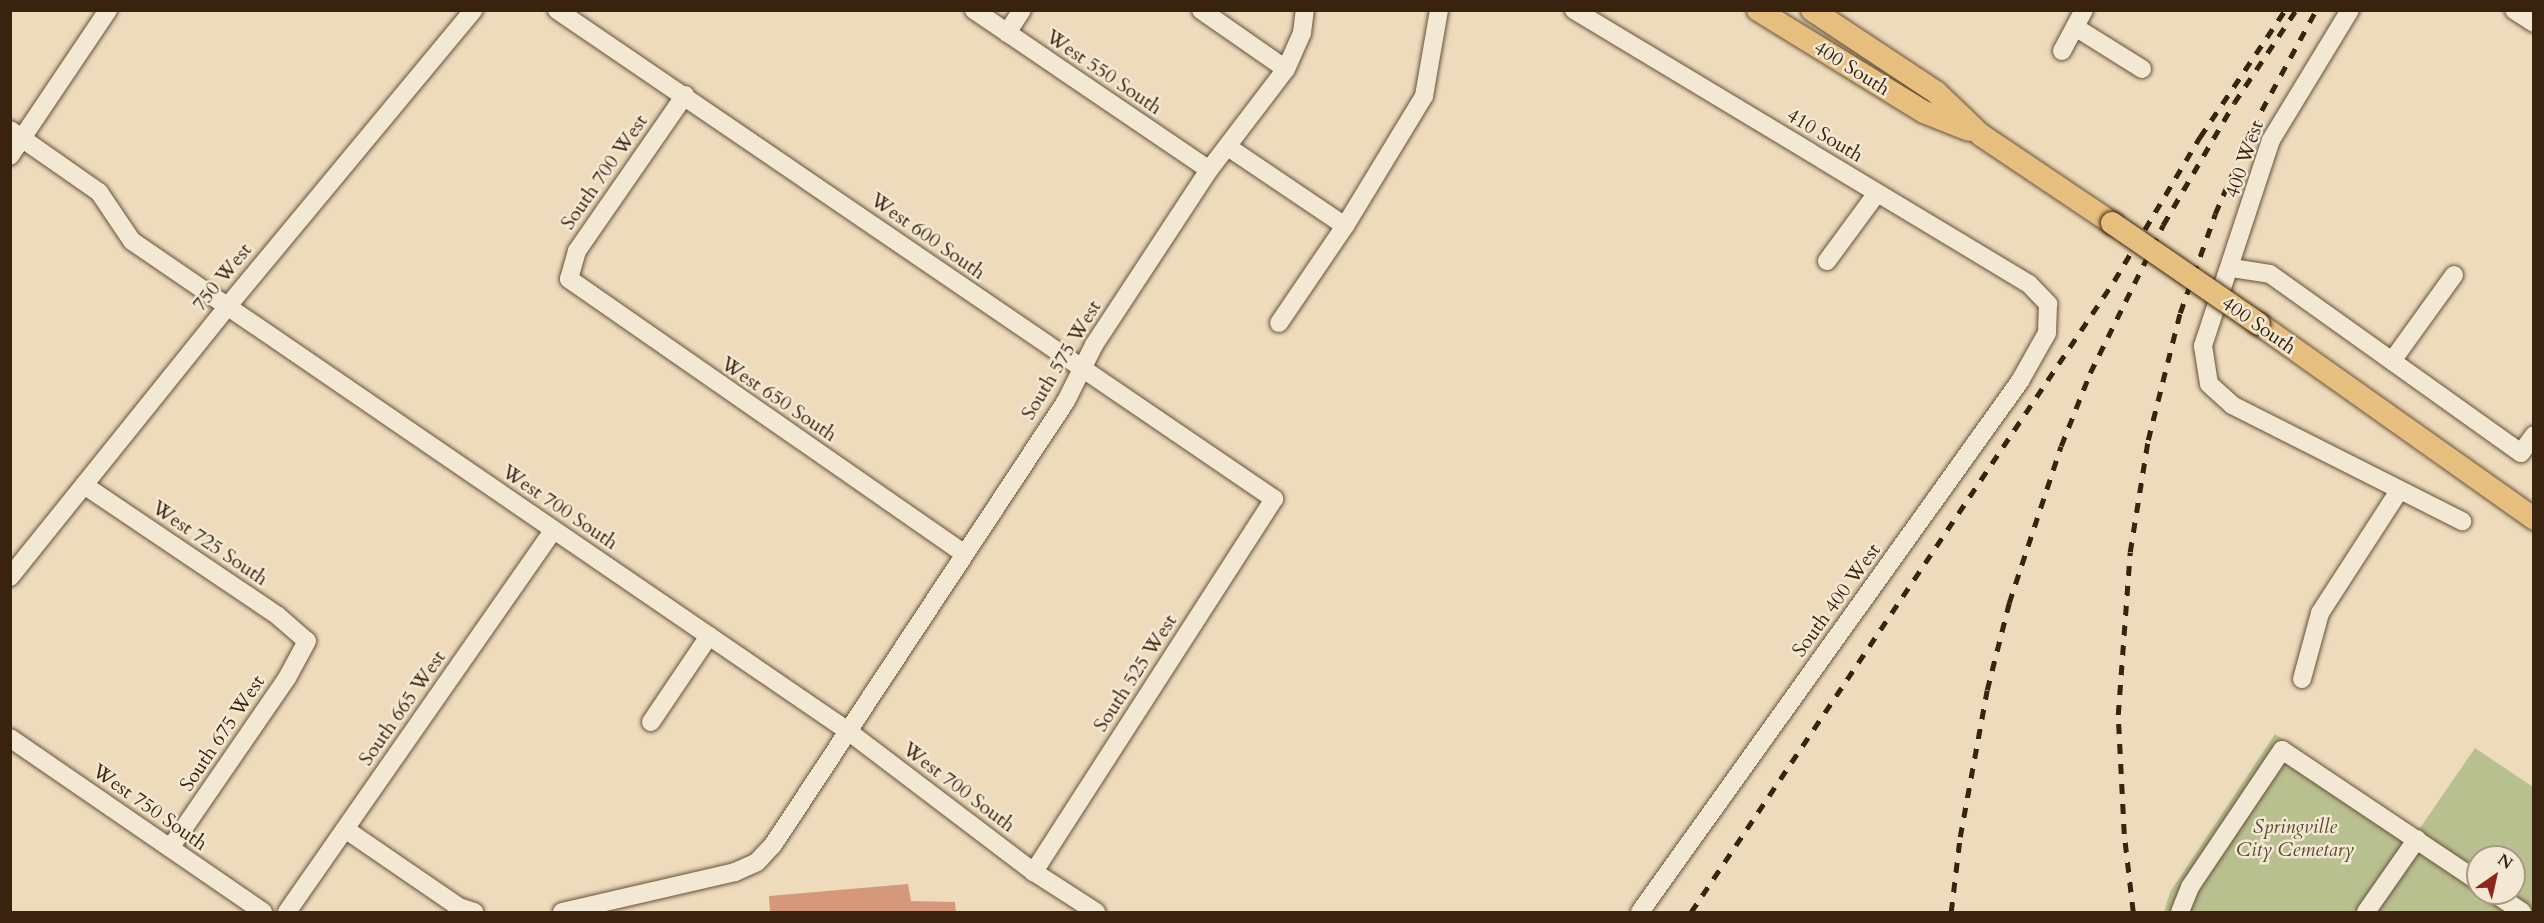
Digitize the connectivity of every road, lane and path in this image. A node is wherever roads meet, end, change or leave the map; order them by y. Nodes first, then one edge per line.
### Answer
1 (108, 10) edge
2 (474, 10) edge
3 (557, 10) edge
4 (974, 10) edge
5 (1022, 10) edge
6 (1201, 10) edge
7 (1305, 10) edge
8 (1439, 10) edge
9 (1574, 10) edge
10 (1758, 10) edge
11 (1812, 10) edge
12 (2350, 10) edge
13 (2514, 10) edge
14 (2079, 19) edge
15 (2534, 23) edge
16 (1007, 33) junction
17 (2061, 51) dead end
18 (1286, 69) junction
19 (2142, 69) dead end
20 (685, 95) junction
21 (17, 134) edge
22 (1981, 135) junction
23 (1228, 147) junction
24 (10, 156) edge
25 (1209, 170) junction
26 (1877, 193) junction
27 (1345, 226) junction
28 (1827, 261) dead end
29 (2232, 268) junction
30 (2454, 275) dead end
31 (569, 279) joint
32 (2048, 304) joint
33 (226, 307) junction
34 (1279, 323) dead end
35 (2392, 361) junction
36 (1082, 369) junction
37 (2534, 435) edge
38 (84, 485) junction
39 (2399, 491) junction
40 (1274, 499) joint
41 (2534, 519) edge
42 (2462, 521) dead end
43 (553, 530) junction
44 (964, 554) junction
45 (10, 577) edge
46 (709, 636) junction
47 (307, 641) joint
48 (2302, 679) dead end
49 (651, 722) dead end
50 (848, 731) junction
51 (10, 738) edge
52 (345, 829) junction
53 (2417, 839) junction
54 (170, 848) junction
55 (1034, 872) junction
56 (2466, 873) edge
57 (263, 912) edge
58 (287, 912) edge
59 (474, 912) edge
60 (562, 912) edge
61 (1096, 912) edge
62 (1640, 912) edge
63 (2180, 912) edge
64 (2366, 912) edge

1 - 21 street
2 - 33 street, 750 West
3 - 20 street, West 600 South
4 - 16 street, West 550 South
5 - 16 street
6 - 18 street
7 - 18 street, South 575 West
8 - 27 street
9 - 26 street, 410 South
10 - 22 main road, 400 South
11 - 22 main road, 400 South
12 - 29 street, 400 West
13 - 15 street
14 - 17 street
14 - 19 street
16 - 25 street, West 550 South
18 - 23 street, South 575 West
20 - 31 street, South 700 West
20 - 36 street, West 600 South
21 - 24 street
21 - 33 street, West 700 South
22 - 41 main road, 400 South, bridge
23 - 25 street, South 575 West
23 - 27 street
25 - 36 street, South 575 West
26 - 28 street
26 - 32 street, 410 South
27 - 34 street
29 - 35 street, 400 South
29 - 39 street, 400 West
30 - 35 street
31 - 44 street, West 650 South
32 - 62 street, South 400 West
33 - 38 street, 750 West
33 - 43 street, West 700 South
35 - 37 street, 400 South
36 - 40 street, West 600 South
36 - 44 street, South 575 West
38 - 45 street, 750 West
38 - 47 street, West 725 South
39 - 42 street, 400 West
39 - 48 street
40 - 55 street, South 525 West
43 - 46 street, West 700 South
43 - 52 street, South 665 West
44 - 50 street, South 575 West
46 - 49 street
46 - 50 street, West 700 South
47 - 54 street, South 675 West
50 - 55 street, West 700 South
50 - 60 street, South 575 West
51 - 54 street, West 750 South
52 - 58 street, South 665 West
52 - 59 street
53 - 56 street
53 - 63 street
53 - 64 street
54 - 57 street, West 750 South
55 - 61 street, West 700 South

